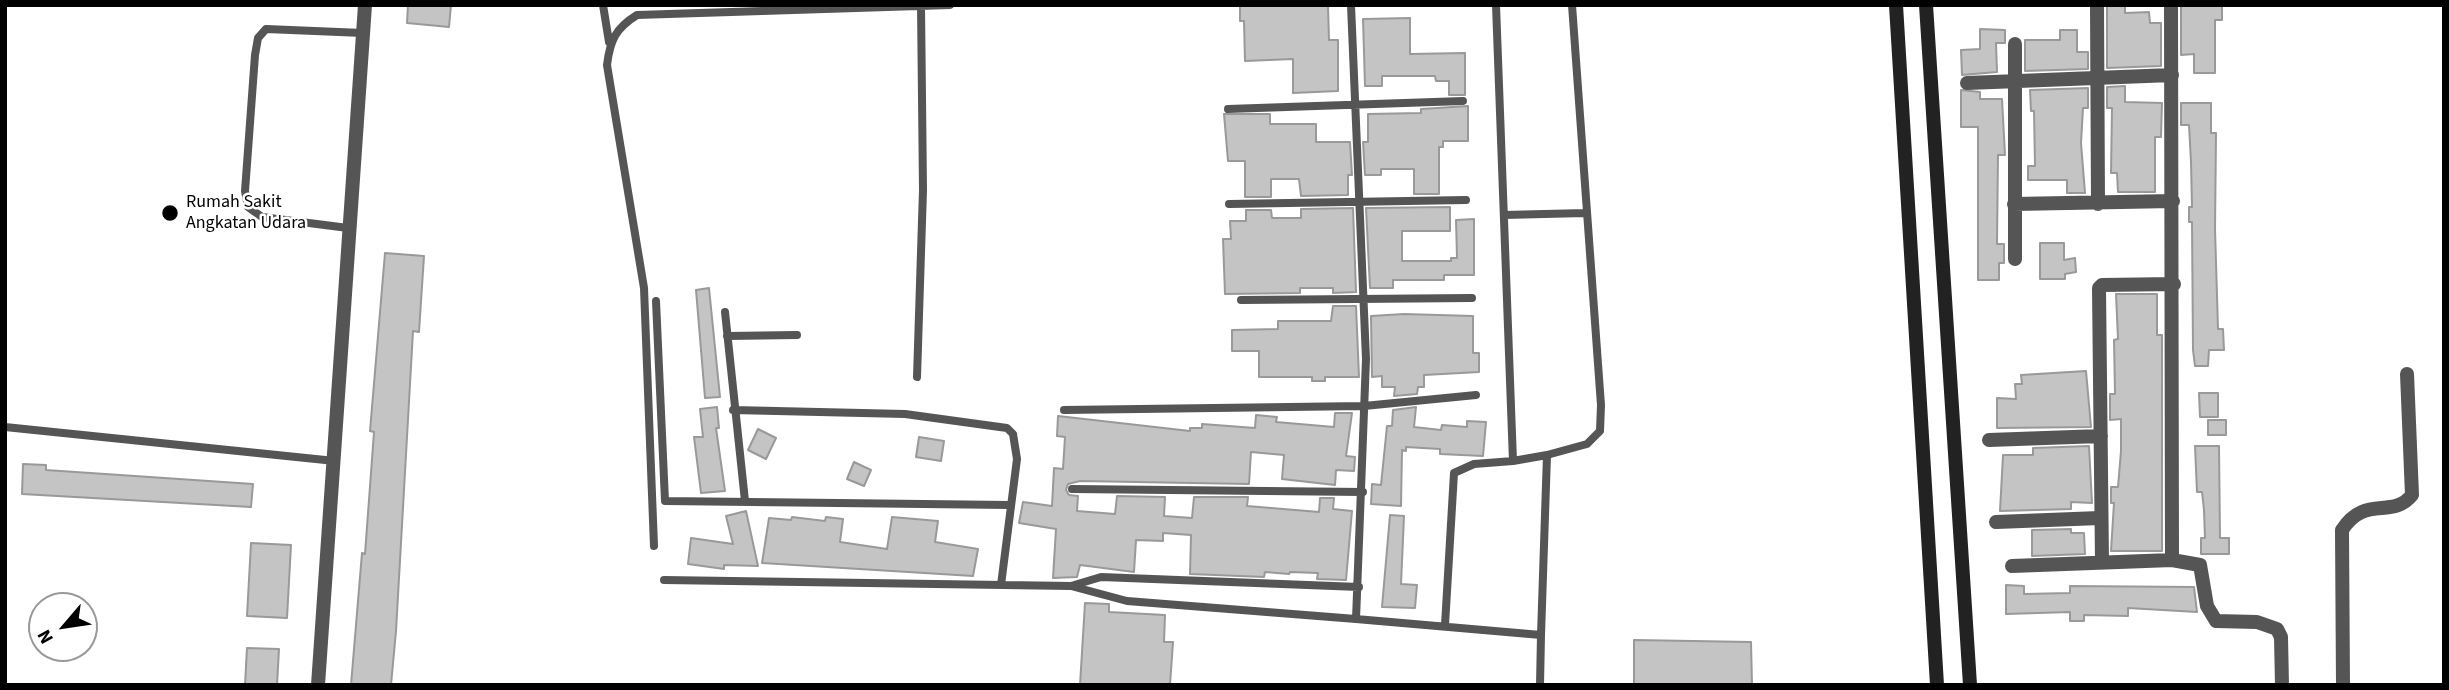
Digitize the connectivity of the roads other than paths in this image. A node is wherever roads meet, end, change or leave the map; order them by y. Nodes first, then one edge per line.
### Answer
1 (365, 5) edge
2 (603, 5) edge
3 (950, 5) edge
4 (1351, 5) edge
5 (1496, 5) edge
6 (1572, 5) edge
7 (1896, 5) edge
8 (1926, 5) edge
9 (2097, 5) edge
10 (2171, 5) edge
11 (921, 6) edge
12 (363, 33) junction
13 (609, 42) junction
14 (2015, 44) dead end
15 (2172, 75) junction
16 (2098, 78) junction
17 (1967, 83) dead end
18 (2016, 83) junction
19 (1463, 101) dead end
20 (1353, 106) junction
21 (1228, 109) dead end
22 (1466, 200) dead end
23 (2173, 201) junction
24 (1361, 203) junction
25 (1229, 204) dead end
26 (2014, 204) junction
27 (2098, 204) junction
28 (1585, 212) junction
29 (1504, 215) junction
30 (348, 228) junction
31 (2015, 259) dead end
32 (2174, 284) junction
33 (1366, 297) junction
34 (1472, 298) dead end
35 (1241, 300) dead end
36 (656, 301) dead end
37 (725, 312) dead end
38 (797, 335) dead end
39 (727, 336) junction
40 (2407, 374) dead end
41 (917, 377) dead end
42 (1476, 395) dead end
43 (1364, 406) junction
44 (733, 410) junction
45 (1064, 411) dead end
46 (5, 427) edge
47 (2101, 436) junction
48 (1989, 440) dead end
49 (1547, 454) junction
50 (335, 461) junction
51 (1513, 461) junction
52 (1072, 489) dead end
53 (1363, 492) junction
54 (744, 501) junction
55 (1009, 505) junction
56 (2100, 518) junction
57 (1996, 522) dead end
58 (654, 546) dead end
59 (2172, 560) junction
60 (2102, 562) junction
61 (2012, 566) dead end
62 (664, 580) dead end
63 (1001, 585) junction
64 (1071, 586) junction
65 (1359, 587) junction
66 (1356, 619) junction
67 (1445, 625) junction
68 (1541, 635) junction
69 (318, 685) edge
70 (1540, 685) edge
71 (1937, 685) edge
72 (1970, 685) edge
73 (2282, 685) edge
74 (2343, 685) edge

1 - 12 street
2 - 13 lane
3 - 11 lane
4 - 20 lane
5 - 29 lane
6 - 28 lane
7 - 71 street
8 - 72 street
9 - 16 street
10 - 15 street
11 - 13 lane
11 - 41 lane
12 - 30 street
12 - 30 lane
13 - 58 lane
14 - 18 street
15 - 16 street
15 - 23 street
16 - 18 street
16 - 27 street
17 - 18 street
18 - 26 street
19 - 20 lane
20 - 21 lane
20 - 24 lane
22 - 24 lane
23 - 27 street
23 - 32 street
24 - 25 lane
24 - 33 lane
26 - 27 street
26 - 31 street
28 - 29 lane
28 - 49 lane
29 - 51 lane
30 - 50 street
32 - 47 street
32 - 59 street
33 - 34 lane
33 - 35 lane
33 - 43 lane
36 - 54 lane
37 - 39 lane
38 - 39 lane
39 - 44 lane
40 - 74 street
42 - 43 lane
43 - 45 lane
43 - 53 lane
44 - 54 lane
44 - 55 lane
46 - 50 lane
47 - 48 street
47 - 56 street
49 - 51 lane
49 - 68 lane
50 - 69 street
51 - 67 lane
52 - 53 lane
53 - 65 lane
54 - 55 lane
55 - 63 lane
56 - 57 street
56 - 60 street
59 - 60 street
59 - 73 street
60 - 61 street
62 - 63 lane
63 - 64 lane
64 - 65 lane
64 - 66 lane
65 - 66 lane
66 - 67 lane
67 - 68 lane
68 - 70 lane

